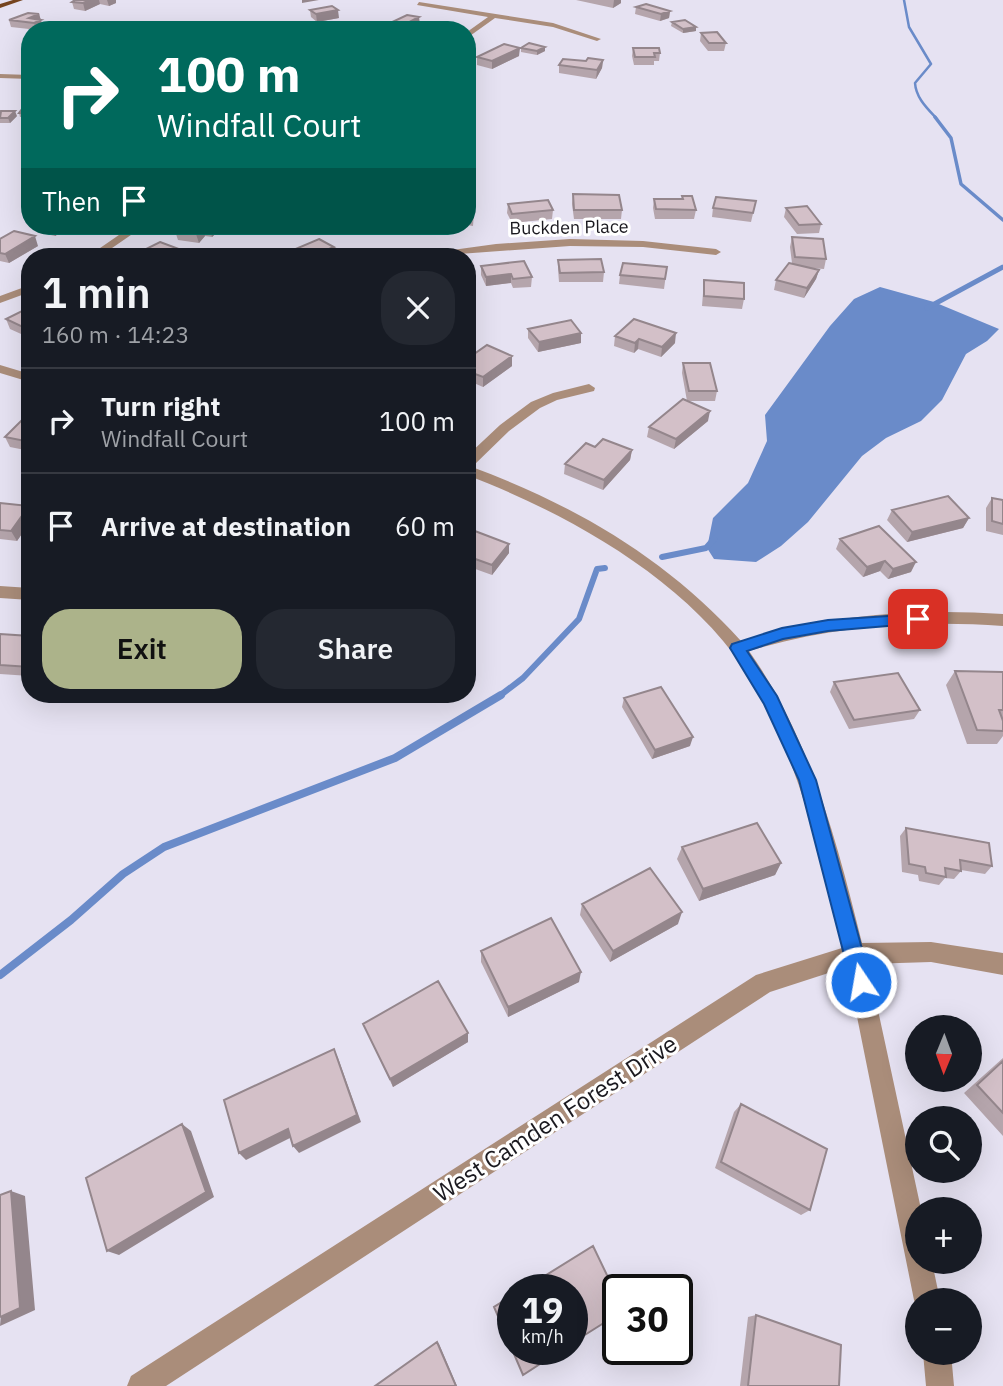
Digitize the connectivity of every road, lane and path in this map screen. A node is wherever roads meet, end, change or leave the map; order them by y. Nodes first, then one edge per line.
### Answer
1 (20, 0) edge
2 (419, 4) dead end
3 (0, 6) edge
4 (493, 16) junction
5 (476, 29) edge
6 (597, 38) dead end
7 (0, 76) edge
8 (21, 77) edge
9 (125, 235) edge
10 (106, 248) edge
11 (476, 251) edge
12 (716, 252) dead end
13 (21, 292) edge
14 (0, 300) edge
15 (0, 369) edge
16 (21, 375) edge
17 (589, 388) dead end
18 (476, 455) edge
19 (476, 474) edge
20 (0, 592) edge
21 (21, 593) edge
22 (1003, 620) edge
23 (738, 648) junction
24 (856, 954) junction
25 (1003, 964) edge
26 (906, 1197) edge
27 (938, 1365) edge
28 (141, 1386) edge
29 (940, 1386) edge

1 - 3 main road
2 - 4 street
4 - 5 street
4 - 6 street
7 - 8 street
9 - 10 street
11 - 12 street, Buckden Place
13 - 14 street
15 - 16 street
17 - 18 street
19 - 23 street
20 - 21 street
22 - 23 street
23 - 24 street
24 - 25 street, West Camden Forest Drive
24 - 26 street
24 - 28 street, West Camden Forest Drive
27 - 29 street

